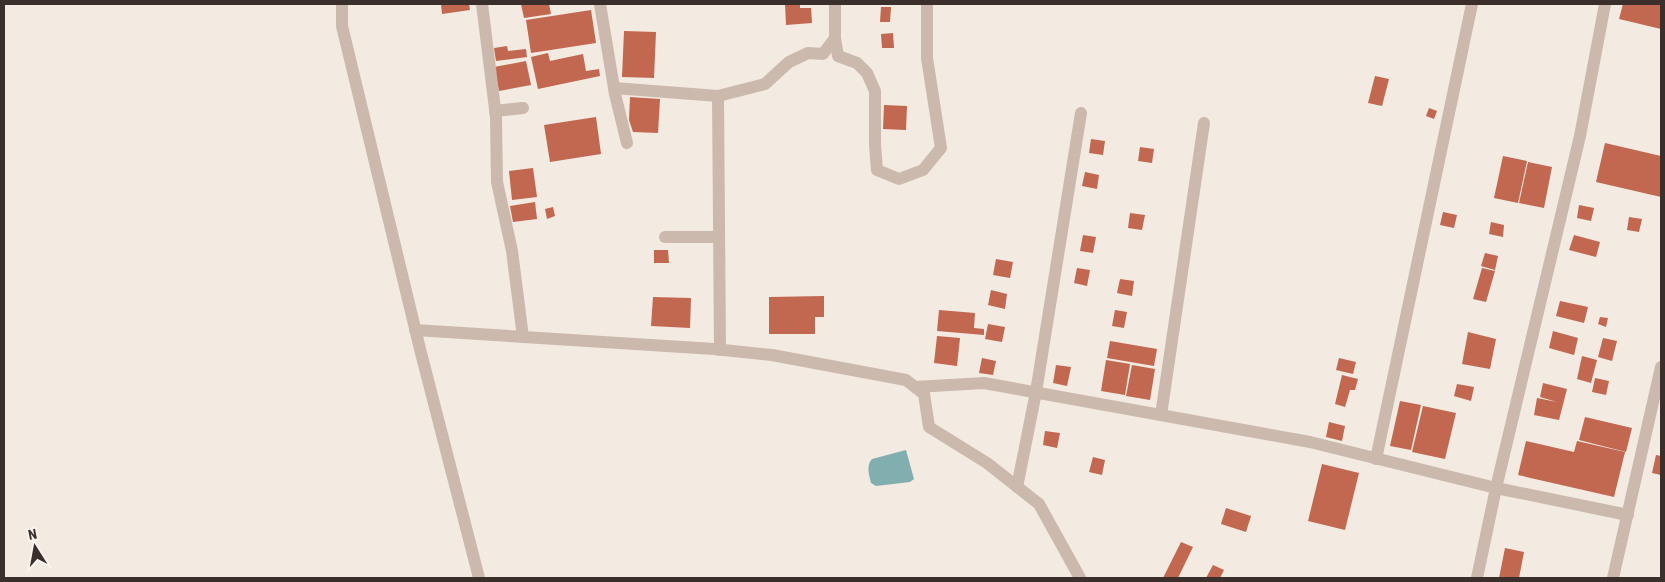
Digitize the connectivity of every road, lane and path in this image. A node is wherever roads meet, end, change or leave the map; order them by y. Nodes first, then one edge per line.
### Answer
1 (342, 4) edge
2 (482, 4) edge
3 (600, 4) edge
4 (835, 4) edge
5 (926, 4) edge
6 (1472, 4) edge
7 (1605, 4) edge
8 (835, 38) junction
9 (614, 88) junction
10 (718, 96) junction
11 (523, 108) dead end
12 (495, 111) junction
13 (1081, 113) dead end
14 (1204, 123) dead end
15 (627, 143) dead end
16 (665, 237) dead end
17 (718, 237) junction
18 (415, 330) junction
19 (523, 337) junction
20 (720, 350) junction
21 (1661, 367) edge
22 (915, 387) junction
23 (1036, 392) junction
24 (1162, 416) junction
25 (1376, 459) junction
26 (1018, 487) junction
27 (1496, 488) junction
28 (1628, 515) junction
29 (479, 578) edge
30 (1080, 578) edge
31 (1477, 578) edge
32 (1612, 578) edge

1 - 18 street
2 - 12 street
3 - 9 street
4 - 8 street
5 - 8 street
6 - 25 street
7 - 27 street
8 - 10 street
9 - 10 street
9 - 15 street
10 - 17 street
11 - 12 street
12 - 19 street
13 - 23 street
14 - 24 street
16 - 17 street
17 - 20 street
18 - 19 street
18 - 29 street
19 - 20 street
20 - 22 street
21 - 28 street
22 - 23 street
22 - 26 street
23 - 24 street
23 - 26 street
24 - 25 street
25 - 27 street
26 - 30 street
27 - 28 street
27 - 31 street
28 - 32 street

